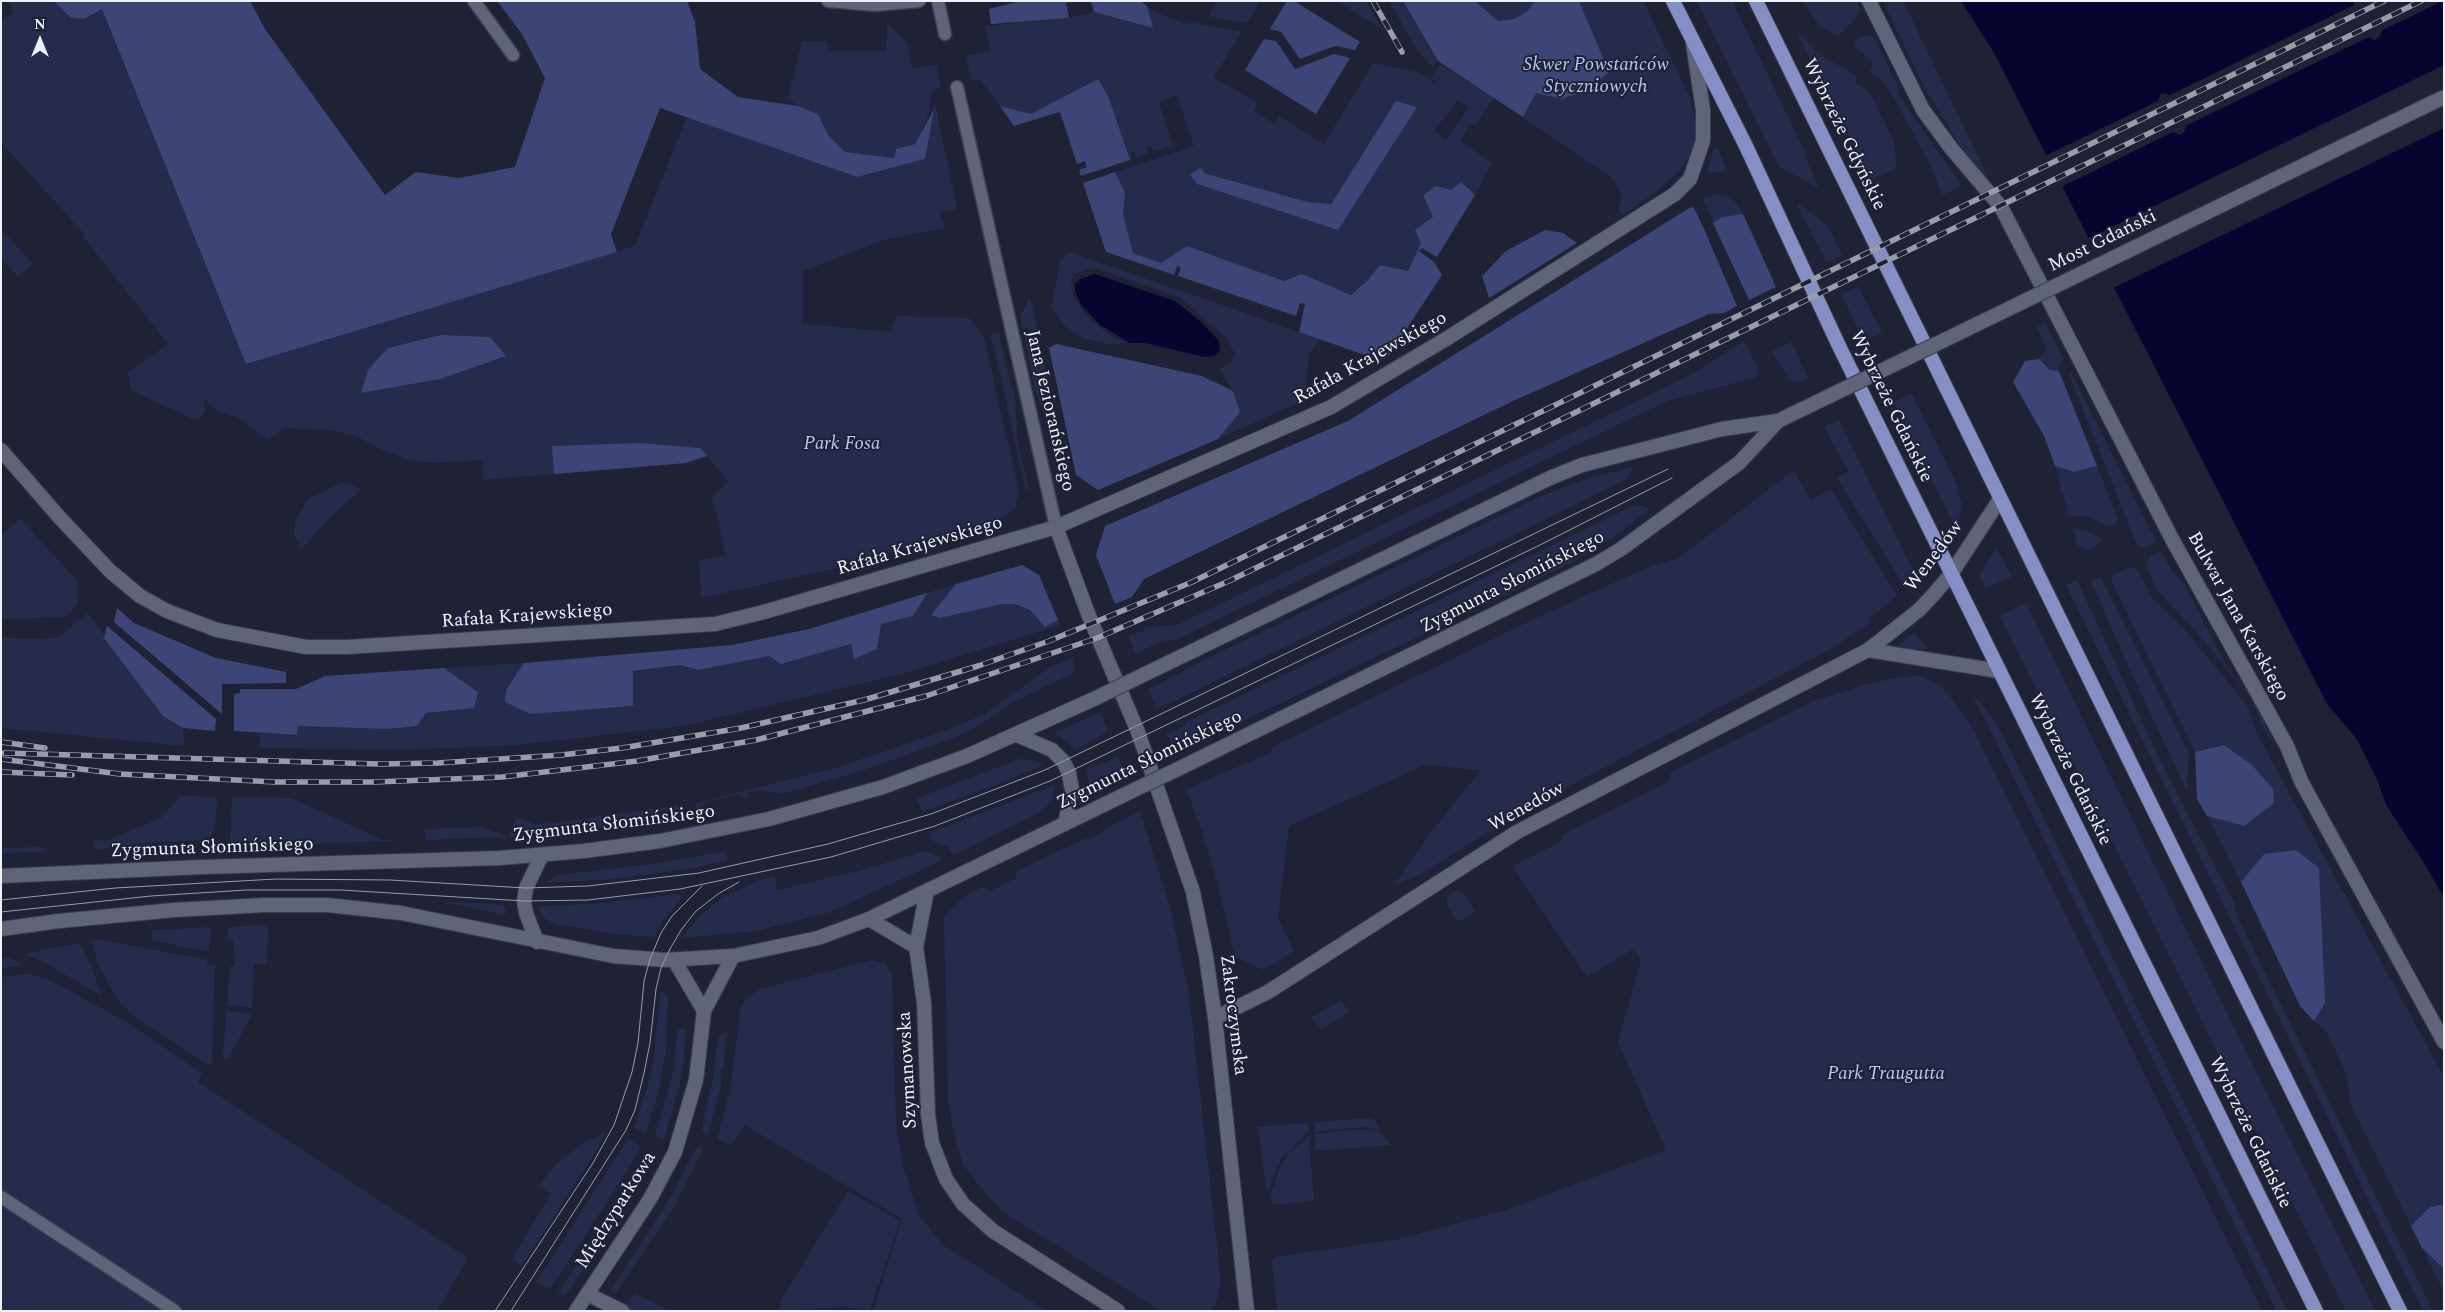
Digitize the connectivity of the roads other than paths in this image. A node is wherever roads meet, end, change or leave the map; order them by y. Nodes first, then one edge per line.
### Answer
1 (474, 1) edge
2 (828, 1) edge
3 (920, 1) edge
4 (938, 1) edge
5 (1673, 1) edge
6 (1756, 1) edge
7 (1868, 1) edge
8 (945, 34) dead end
9 (1693, 40) junction
10 (513, 55) dead end
11 (957, 87) dead end
12 (2444, 96) edge
13 (1778, 421) junction
14 (1, 450) edge
15 (2000, 498) junction
16 (1056, 526) junction
17 (1951, 574) junction
18 (1868, 650) junction
19 (1998, 671) junction
20 (1138, 732) joint
21 (1016, 735) junction
22 (1065, 824) junction
23 (542, 855) junction
24 (1, 876) edge
25 (927, 891) junction
26 (869, 919) junction
27 (1, 929) edge
28 (538, 942) junction
29 (916, 947) junction
30 (733, 956) junction
31 (674, 960) junction
32 (704, 1011) junction
33 (1215, 1018) junction
34 (2444, 1042) edge
35 (1, 1197) edge
36 (587, 1294) junction
37 (175, 1311) edge
38 (576, 1311) edge
39 (622, 1311) edge
40 (1118, 1311) edge
41 (1247, 1311) edge
42 (2316, 1311) edge
43 (2400, 1311) edge

1 - 10 lane
2 - 3 lane
4 - 8 lane
5 - 9 main road
6 - 15 main road, Wybrzeże Gdyńskie
7 - 34 street, Bulwar Jana Karskiego
9 - 16 street, Rafała Krajewskiego
9 - 17 main road, Wybrzeże Gdańskie
11 - 16 lane, Jana Jeziorańskiego
12 - 13 street, Most Gdański, bridge
13 - 21 street, Zygmunta Słomińskiego, bridge
13 - 22 street, Zygmunta Słomińskiego, bridge
14 - 16 street, Rafała Krajewskiego
15 - 17 street, Wenedów
15 - 43 main road
16 - 20 street, Jana Jeziorańskiego
17 - 18 street, Wenedów
17 - 19 main road, Wybrzeże Gdańskie
18 - 19 street
18 - 33 street, Wenedów
19 - 42 main road, Wybrzeże Gdańskie
20 - 33 street, Zakroczymska
21 - 22 street
21 - 23 street, Zygmunta Słomińskiego
22 - 25 street, Zygmunta Słomińskiego
23 - 24 street, Zygmunta Słomińskiego
23 - 28 street
25 - 26 street, Zygmunta Słomińskiego
25 - 29 street, Szymanowska
26 - 29 street
26 - 30 street, Zygmunta Słomińskiego
27 - 28 street, Zygmunta Słomińskiego
28 - 31 street, Zygmunta Słomińskiego
29 - 40 street, Szymanowska
30 - 31 street, Zygmunta Słomińskiego
30 - 32 street, Międzyparkowa
31 - 32 street
32 - 36 street, Międzyparkowa
33 - 41 street, Zakroczymska
35 - 37 lane
36 - 38 street, Międzyparkowa
36 - 39 street

